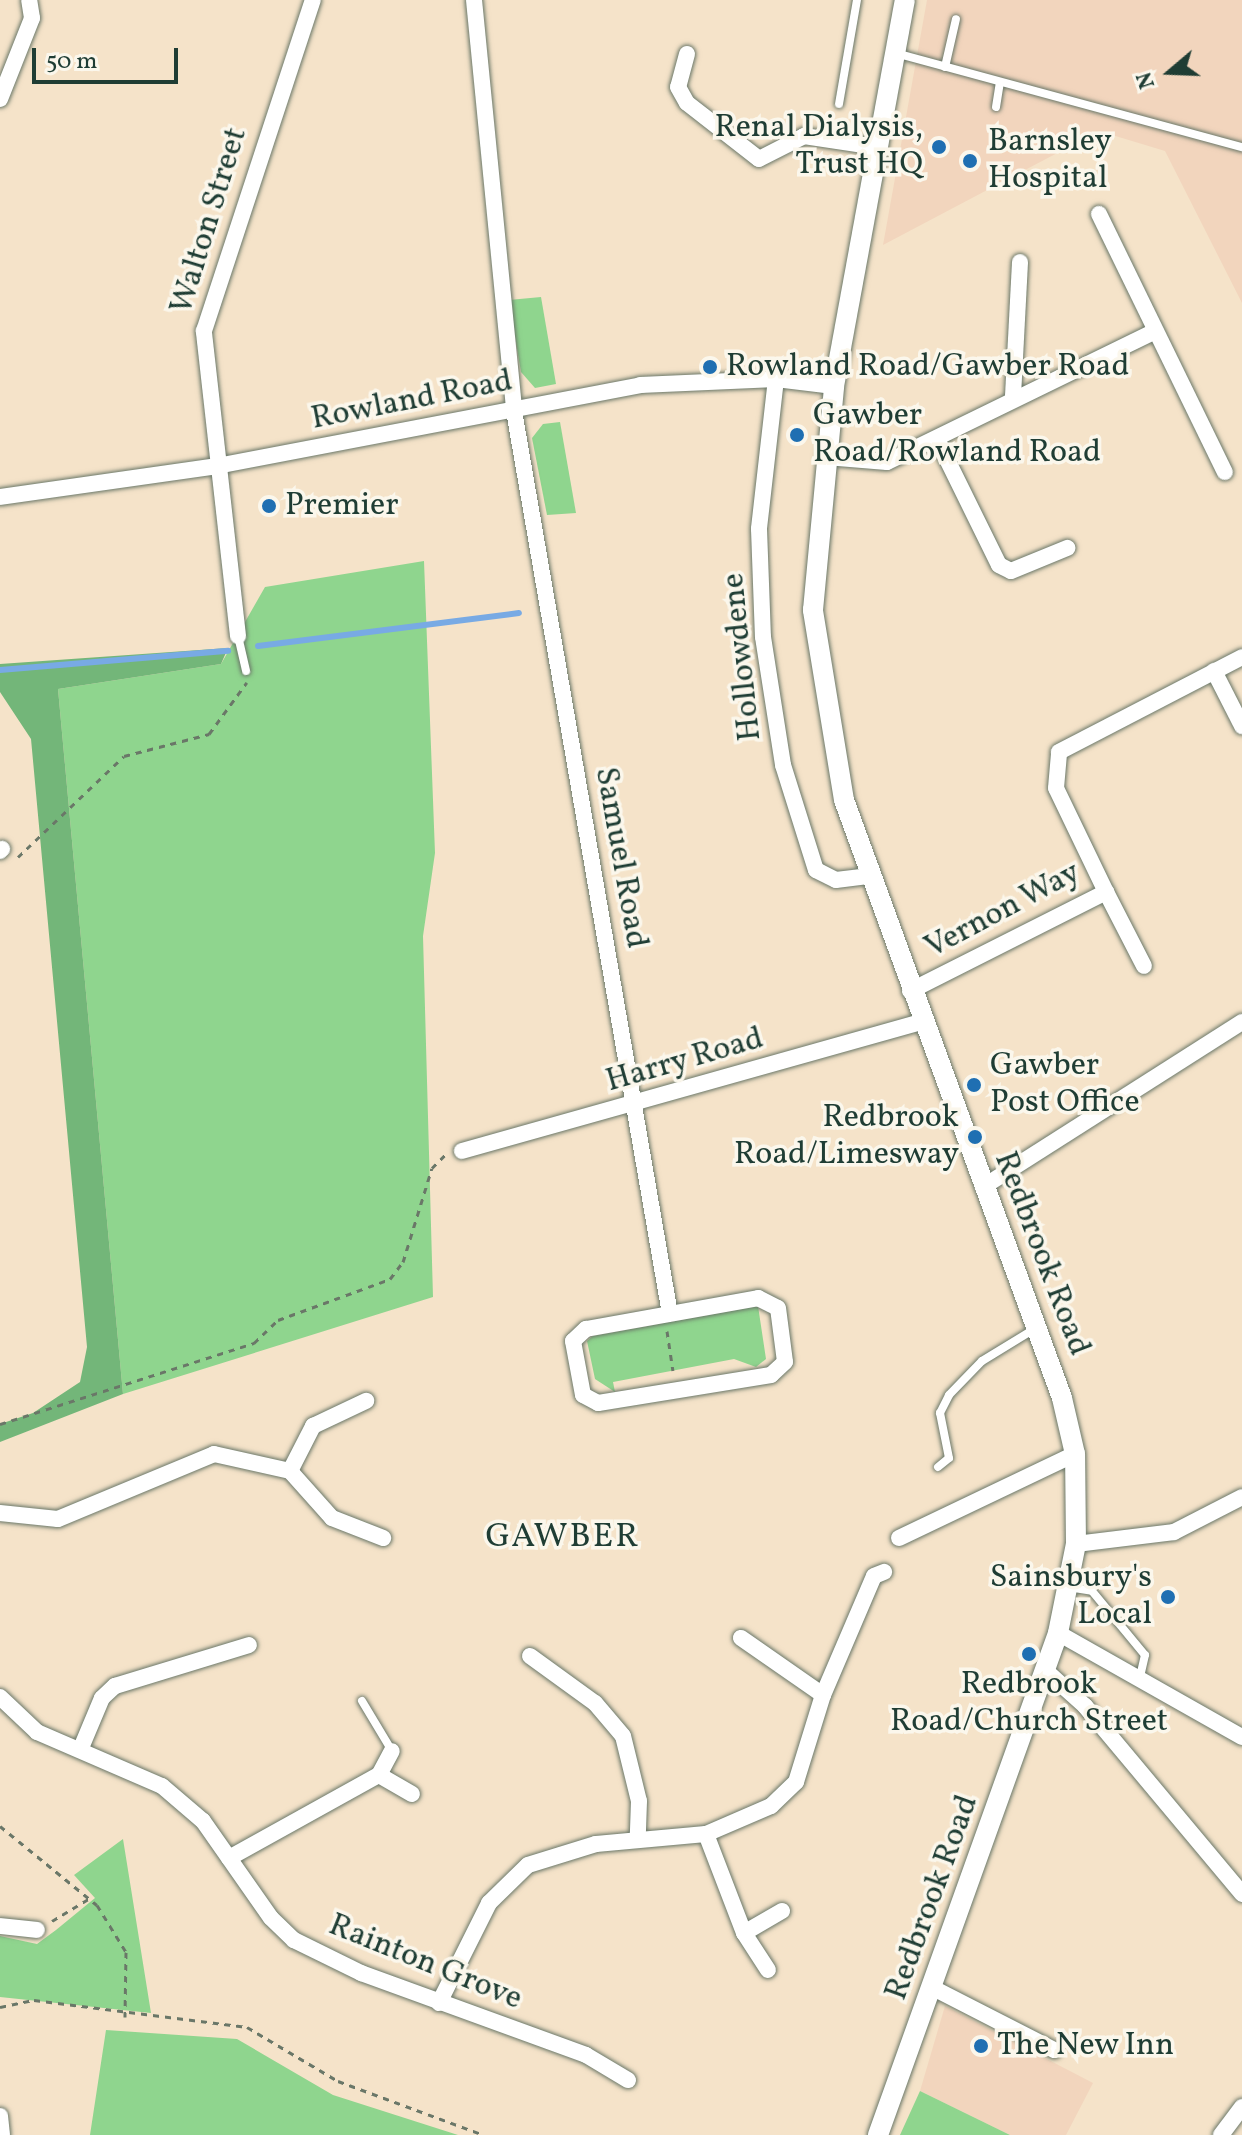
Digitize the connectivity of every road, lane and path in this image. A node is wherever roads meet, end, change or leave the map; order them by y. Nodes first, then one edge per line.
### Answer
1 (29, 0) edge
2 (313, 0) edge
3 (474, 0) edge
4 (857, 0) edge
5 (905, 0) edge
6 (956, 19) dead end
7 (895, 53) junction
8 (687, 54) dead end
9 (945, 67) junction
10 (1000, 82) junction
11 (0, 99) edge
12 (839, 104) dead end
13 (996, 107) dead end
14 (877, 147) junction
15 (1242, 147) edge
16 (1099, 214) dead end
17 (1020, 262) dead end
18 (1154, 332) junction
19 (776, 379) junction
20 (834, 386) junction
21 (1013, 396) junction
22 (514, 411) junction
23 (937, 439) junction
24 (826, 457) junction
25 (217, 466) junction
26 (1225, 472) dead end
27 (0, 497) edge
28 (1067, 548) dead end
29 (238, 636) joint
30 (1242, 657) edge
31 (246, 671) joint
32 (1214, 671) junction
33 (1242, 726) edge
34 (1, 850) edge
35 (868, 876) junction
36 (1106, 892) junction
37 (1144, 966) dead end
38 (910, 991) junction
39 (922, 1022) junction
40 (1242, 1022) edge
41 (633, 1105) junction
42 (462, 1151) joint
43 (983, 1187) junction
44 (667, 1314) junction
45 (1039, 1326) junction
46 (676, 1391) junction
47 (366, 1401) dead end
48 (0, 1424) edge
49 (1075, 1454) junction
50 (938, 1467) dead end
51 (290, 1471) junction
52 (1242, 1497) edge
53 (0, 1513) edge
54 (383, 1538) dead end
55 (899, 1538) dead end
56 (1076, 1544) junction
57 (884, 1572) dead end
58 (1068, 1587) junction
59 (1058, 1633) junction
60 (741, 1638) dead end
61 (249, 1645) dead end
62 (530, 1656) dead end
63 (1045, 1670) junction
64 (1138, 1681) junction
65 (823, 1695) junction
66 (0, 1697) edge
67 (362, 1701) dead end
68 (1242, 1737) edge
69 (81, 1748) junction
70 (392, 1751) joint
71 (379, 1775) junction
72 (412, 1794) dead end
73 (0, 1826) edge
74 (706, 1834) junction
75 (638, 1839) junction
76 (229, 1858) junction
77 (1242, 1894) edge
78 (90, 1898) junction
79 (782, 1911) dead end
80 (0, 1926) edge
81 (37, 1930) joint
82 (744, 1933) junction
83 (768, 1970) dead end
84 (935, 1989) junction
85 (439, 2003) junction
86 (0, 2007) edge
87 (125, 2017) junction
88 (1054, 2050) dead end
89 (628, 2080) dead end
90 (1242, 2107) edge
91 (0, 2116) edge
92 (2, 2135) edge
93 (484, 2135) edge
94 (878, 2135) edge
95 (1221, 2135) edge

1 - 11 street
2 - 25 street, Walton Street
3 - 22 street
4 - 12 lane
5 - 7 street, Redbrook Road
6 - 9 lane
7 - 9 lane
7 - 14 street, Redbrook Road
8 - 14 street
9 - 10 lane
10 - 13 lane
10 - 15 lane
14 - 20 street, Redbrook Road
16 - 18 street
17 - 21 street
18 - 21 street
18 - 26 street
19 - 20 street, Rowland Road
19 - 22 street, Rowland Road
19 - 35 street, Hollowdene
20 - 24 street, Redbrook Road
21 - 23 street
22 - 25 street, Rowland Road
22 - 41 street, Samuel Road
23 - 24 street
23 - 28 street
24 - 35 street, Redbrook Road
25 - 27 street, Rowland Road
25 - 29 street, Walton Street
29 - 31 lane
30 - 32 street, Vernon Way
31 - 34 path
32 - 33 street
32 - 36 street, Vernon Way
35 - 38 street, Redbrook Road
36 - 37 street
36 - 38 street, Vernon Way
38 - 39 street, Redbrook Road
39 - 41 street, Harry Road
39 - 43 street, Redbrook Road
40 - 43 street
41 - 42 street, Harry Road
41 - 44 street, Samuel Road
42 - 48 path
43 - 45 street, Redbrook Road
44 - 46 path
44 - 46 street
44 - 46 street
45 - 49 street, Redbrook Road
45 - 50 lane
47 - 51 street
49 - 55 street
49 - 56 street, Redbrook Road
51 - 53 street
51 - 54 street
52 - 56 street
56 - 58 street, Redbrook Road
57 - 65 street
58 - 59 street, Redbrook Road
58 - 64 lane
59 - 63 street, Redbrook Road
59 - 64 street
60 - 65 street
61 - 69 street
62 - 75 street
63 - 77 street
63 - 84 street, Redbrook Road
64 - 68 street
65 - 74 street
66 - 69 street, Rainton Grove
67 - 70 lane
69 - 76 street, Rainton Grove
70 - 71 street
71 - 72 street
71 - 76 street
73 - 78 path
74 - 75 street
74 - 82 street
75 - 85 street
76 - 85 street, Rainton Grove
78 - 81 path
78 - 87 path
79 - 82 street
80 - 81 street
82 - 83 street
84 - 88 street
84 - 94 street, Redbrook Road
85 - 89 street, Rainton Grove
86 - 87 path
87 - 93 path
90 - 95 street
91 - 92 street

